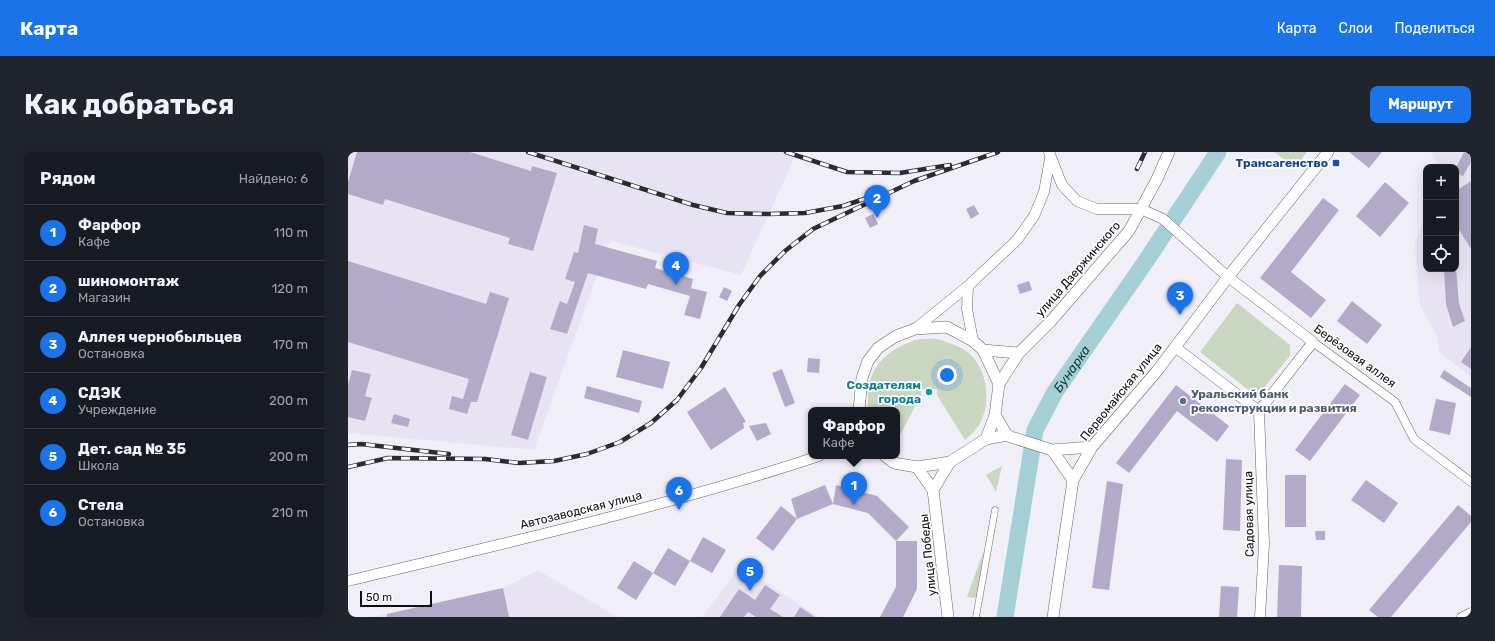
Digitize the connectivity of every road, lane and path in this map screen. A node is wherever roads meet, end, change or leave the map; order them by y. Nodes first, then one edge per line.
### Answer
1 (1169, 152) edge
2 (1328, 152) edge
3 (1050, 155) edge
4 (1141, 209) junction
5 (1228, 277) junction
6 (968, 286) junction
7 (915, 329) junction
8 (973, 341) junction
9 (1313, 342) junction
10 (1176, 347) junction
11 (983, 350) junction
12 (1019, 353) junction
13 (999, 384) junction
14 (859, 407) edge
15 (1259, 411) junction
16 (995, 415) junction
17 (1007, 435) junction
18 (986, 439) junction
19 (1092, 447) junction
20 (1048, 449) junction
21 (810, 459) edge
22 (889, 459) edge
23 (950, 462) junction
24 (917, 467) junction
25 (1073, 480) junction
26 (1471, 482) edge
27 (932, 490) junction
28 (995, 510) dead end
29 (348, 580) edge
30 (1471, 612) edge
31 (948, 617) edge
32 (976, 617) edge
33 (1053, 617) edge
34 (1260, 617) edge
35 (1461, 617) edge

1 - 4 main road, улица Дзержинского
2 - 5 main road
3 - 4 street
3 - 6 street
4 - 5 street, Берёзовая аллея
4 - 12 main road, улица Дзержинского
5 - 9 street, Берёзовая аллея
5 - 10 main road, Первомайская улица
6 - 7 street
6 - 8 street
7 - 8 main road
7 - 14 main road
8 - 11 main road
9 - 15 street
9 - 26 street, Берёзовая аллея
10 - 15 street
10 - 19 main road, Первомайская улица
11 - 12 main road
11 - 13 main road
12 - 13 main road, улица Дзержинского
13 - 16 main road
15 - 34 street, Садовая улица
16 - 17 main road
16 - 18 main road
17 - 18 main road
17 - 20 main road
18 - 23 main road
19 - 20 main road
19 - 25 main road, Первомайская улица
20 - 25 main road
21 - 29 street, Автозаводская улица
22 - 24 main road
23 - 24 main road
23 - 27 main road
24 - 27 main road
25 - 33 main road, Первомайская улица
27 - 31 main road, улица Победы
28 - 32 street
30 - 35 street

